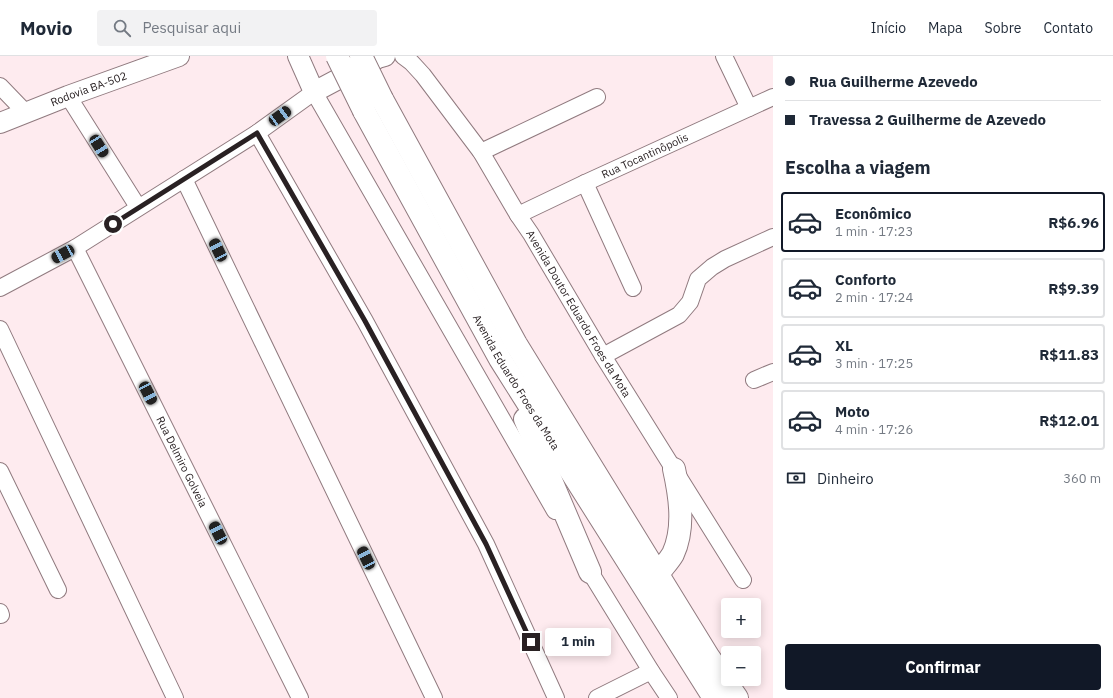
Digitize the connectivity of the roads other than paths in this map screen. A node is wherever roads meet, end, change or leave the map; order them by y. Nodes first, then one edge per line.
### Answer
1 (179, 56) edge
2 (298, 56) edge
3 (337, 56) edge
4 (361, 56) edge
5 (385, 56) edge
6 (403, 56) edge
7 (724, 56) edge
8 (0, 86) edge
9 (314, 92) junction
10 (68, 96) junction
11 (597, 97) dead end
12 (773, 97) edge
13 (749, 108) junction
14 (26, 113) junction
15 (0, 123) edge
16 (257, 133) junction
17 (481, 152) junction
18 (184, 179) junction
19 (585, 183) junction
20 (138, 208) junction
21 (518, 215) junction
22 (773, 237) edge
23 (75, 248) junction
24 (0, 288) edge
25 (633, 288) dead end
26 (0, 328) edge
27 (603, 356) junction
28 (500, 359) junction
29 (773, 372) edge
30 (754, 380) dead end
31 (674, 469) junction
32 (0, 471) edge
33 (590, 572) junction
34 (658, 574) junction
35 (743, 580) dead end
36 (58, 590) dead end
37 (651, 671) junction
38 (175, 698) edge
39 (300, 698) edge
40 (434, 698) edge
41 (556, 698) edge
42 (597, 698) edge
43 (670, 698) edge
44 (714, 698) edge
45 (736, 698) edge

1 - 10 main road, Rodovia BA-502
2 - 9 main road
3 - 28 highway, Avenida Eduardo Froes da Mota, bridge
4 - 34 highway, Avenida Eduardo Froes da Mota, bridge
5 - 9 main road
6 - 17 street, Avenida Doutor Eduardo Froes da Mota
7 - 13 street
8 - 14 street
9 - 16 street
9 - 33 street
10 - 14 main road, Rodovia BA-502
10 - 20 street
11 - 17 street
12 - 13 street, Rua Tocantinôpolis
13 - 19 street, Rua Tocantinôpolis
14 - 15 main road, Rodovia BA-502
16 - 18 street
16 - 41 street
17 - 21 street, Avenida Doutor Eduardo Froes da Mota
18 - 20 street
18 - 40 street
19 - 21 street, Rua Tocantinôpolis
19 - 25 street
20 - 23 street
21 - 27 street, Avenida Doutor Eduardo Froes da Mota
22 - 27 street
23 - 24 street
23 - 39 street, Rua Delmiro Golveia
26 - 38 street
27 - 31 street, Avenida Doutor Eduardo Froes da Mota
28 - 33 highway
28 - 44 highway, Avenida Eduardo Froes da Mota
29 - 30 street
31 - 34 highway
31 - 35 street, Avenida Doutor Eduardo Froes da Mota
32 - 36 street
33 - 37 street
34 - 45 highway, Avenida Eduardo Froes da Mota
37 - 42 street
37 - 43 street

